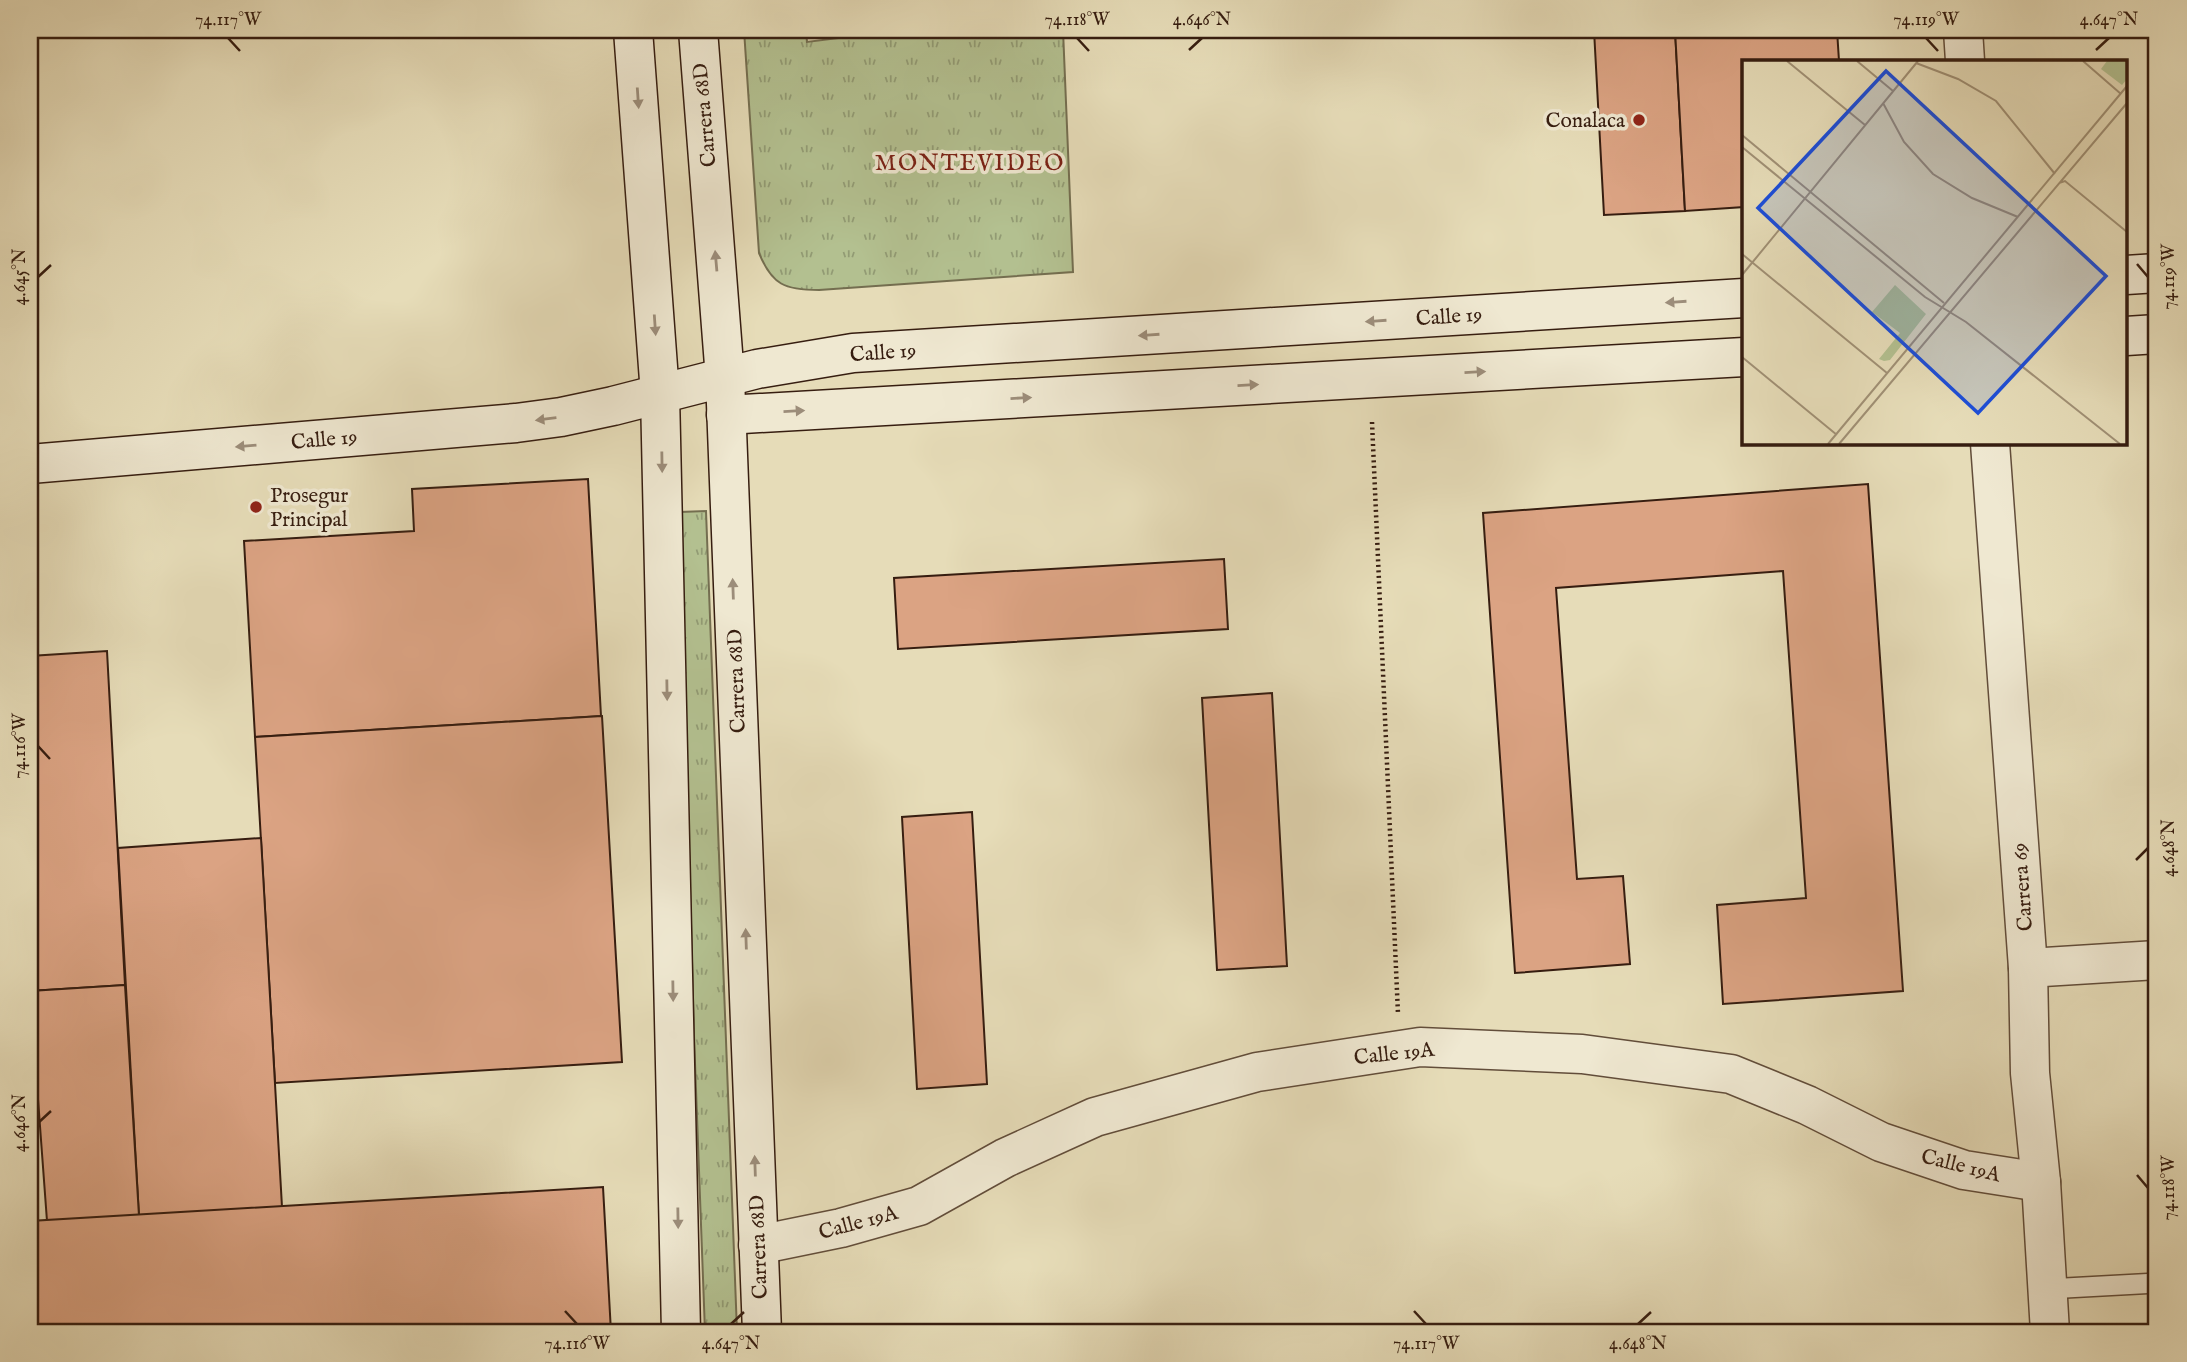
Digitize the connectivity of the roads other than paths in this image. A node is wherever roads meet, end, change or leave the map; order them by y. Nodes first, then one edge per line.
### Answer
1 (633, 30) edge
2 (698, 30) edge
3 (1963, 30) edge
4 (1965, 60) edge
5 (2157, 273) edge
6 (2128, 275) edge
7 (1742, 298) edge
8 (2157, 334) edge
9 (2128, 336) edge
10 (1742, 357) edge
11 (725, 378) junction
12 (660, 394) junction
13 (726, 415) junction
14 (1990, 444) edge
15 (30, 464) edge
16 (2157, 960) edge
17 (2028, 968) junction
18 (2040, 1182) junction
19 (758, 1245) junction
20 (2157, 1283) edge
21 (2047, 1289) junction
22 (681, 1332) edge
23 (762, 1332) edge
24 (2050, 1332) edge

1 -> 12 street
11 -> 2 street, Carrera 68D
3 - 4 street
5 - 6 street
7 -> 11 street, Calle 19
8 - 9 street
13 -> 10 street
11 - 12 street, Calle 19
11 - 13 street, Carrera 68D
12 -> 15 street, Calle 19
12 -> 22 street
19 -> 13 street, Carrera 68D
14 - 17 street, Carrera 69
16 - 17 street
17 - 18 street, Carrera 69
18 - 19 street, Calle 19A
18 - 21 street, Carrera 69
19 - 23 street, Carrera 68D
20 - 21 lane
21 - 24 street, Carrera 69

